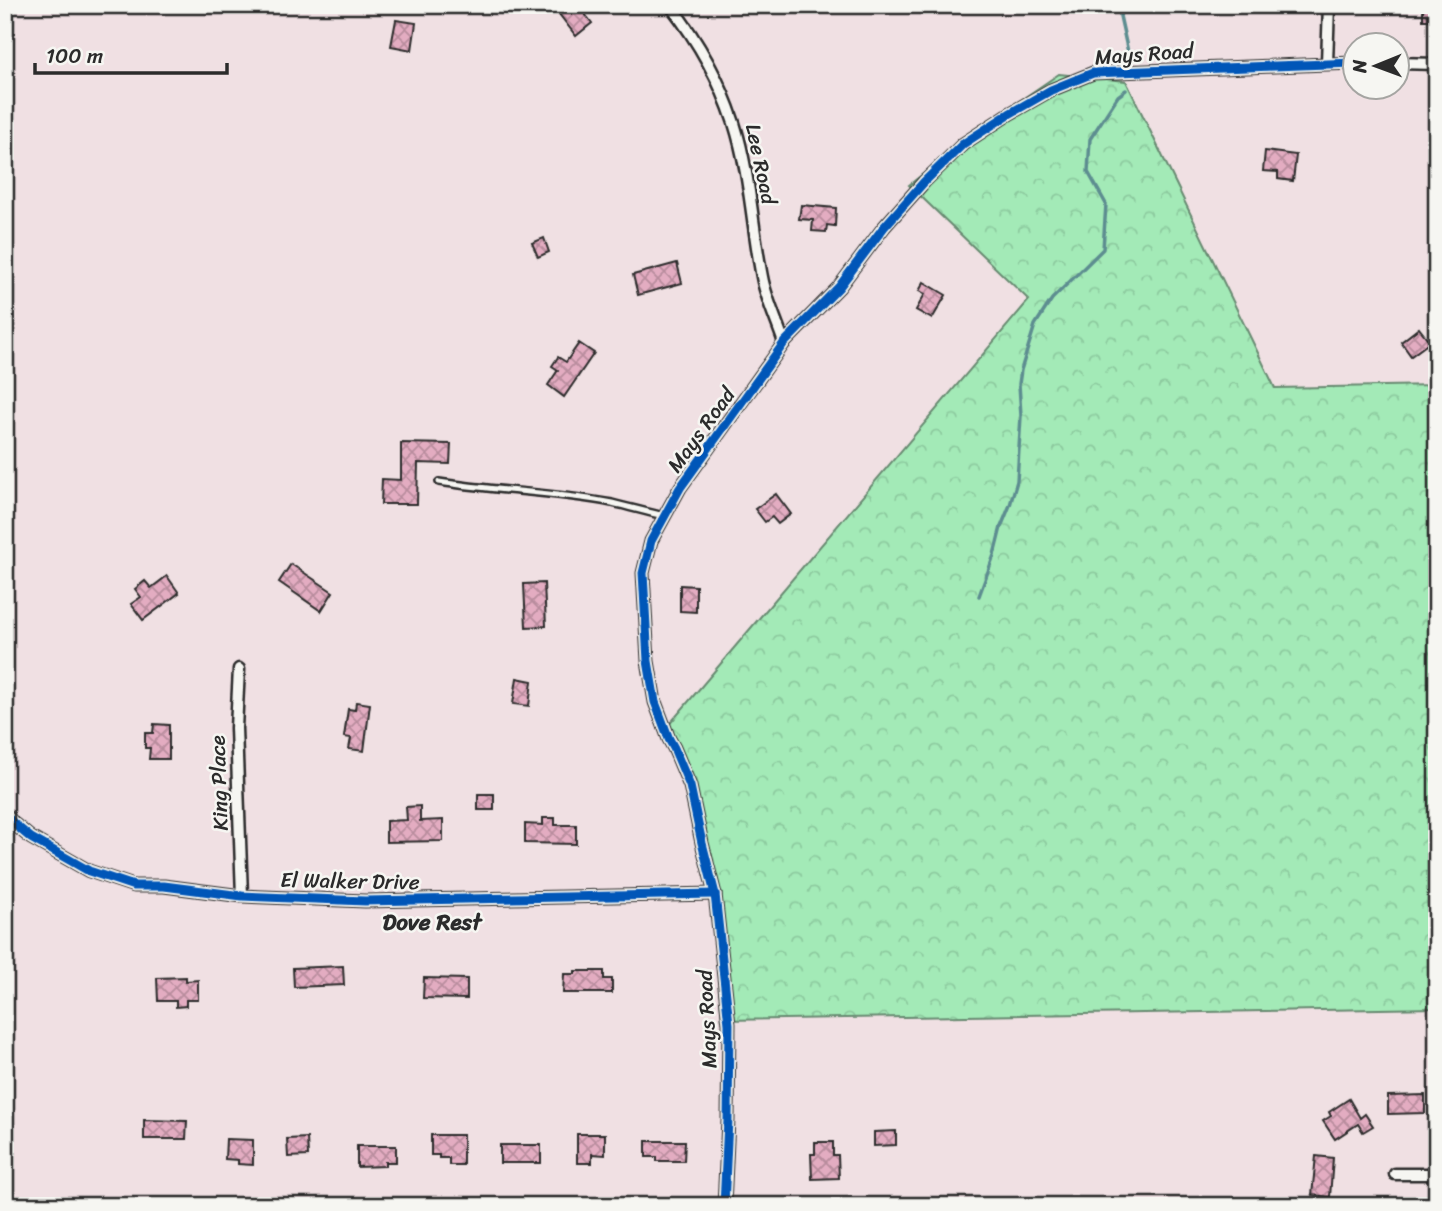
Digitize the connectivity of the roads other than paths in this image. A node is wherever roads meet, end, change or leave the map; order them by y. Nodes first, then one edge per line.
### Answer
1 (670, 5) edge
2 (1329, 5) edge
3 (1327, 63) junction
4 (1340, 63) edge
5 (1410, 64) edge
6 (1437, 64) edge
7 (784, 343) junction
8 (439, 482) dead end
9 (664, 516) junction
10 (239, 669) dead end
11 (5, 814) edge
12 (715, 894) junction
13 (242, 896) junction
14 (1395, 1174) dead end
15 (1437, 1174) edge
16 (508, 1205) edge
17 (471, 1206) edge
18 (582, 1206) edge
19 (724, 1206) edge

1 - 7 street, Lee Road
2 - 3 street
3 - 4 street, Mays Road
3 - 7 street, Mays Road
5 - 6 street
7 - 9 street, Mays Road
8 - 9 lane
9 - 12 street, Mays Road
10 - 13 street, King Place
11 - 13 street, El Walker Drive
12 - 13 street, El Walker Drive
12 - 19 street, Mays Road
14 - 15 street
16 - 17 street
16 - 18 street

